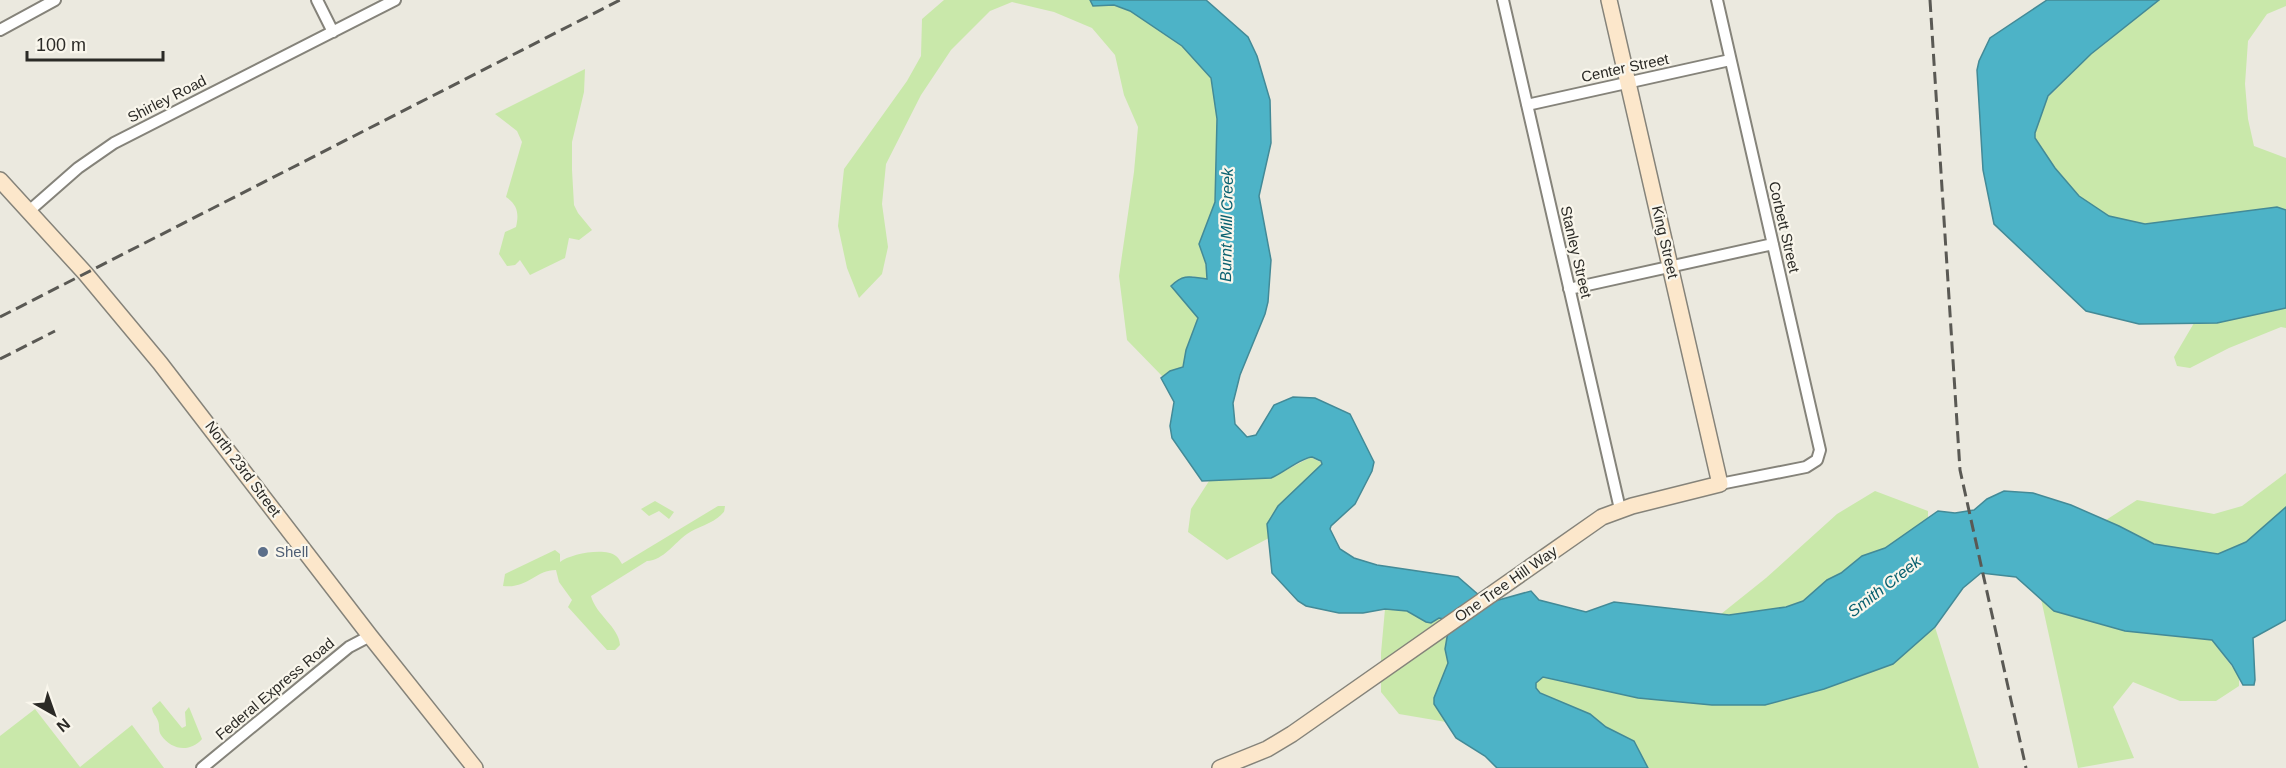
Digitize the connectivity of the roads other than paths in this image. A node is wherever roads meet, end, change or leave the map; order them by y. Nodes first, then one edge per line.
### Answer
1 (56, 0) edge
2 (317, 0) edge
3 (395, 0) edge
4 (1503, 0) edge
5 (1609, 0) edge
6 (1717, 0) edge
7 (0, 30) edge
8 (333, 32) junction
9 (1730, 60) junction
10 (1627, 83) junction
11 (1527, 105) junction
12 (0, 180) edge
13 (28, 211) junction
14 (1773, 244) junction
15 (1671, 266) junction
16 (1569, 289) junction
17 (1817, 460) joint
18 (1720, 484) junction
19 (1620, 509) junction
20 (370, 636) junction
21 (202, 768) edge
22 (475, 768) edge
23 (1220, 768) edge

1 - 7 street
2 - 8 street
3 - 8 street, Shirley Road
4 - 11 street, Stanley Street
5 - 10 street, King Street
6 - 9 street, Corbett Street
8 - 13 street, Shirley Road
9 - 10 street, Center Street
9 - 14 street, Corbett Street
10 - 11 street, Center Street
10 - 15 street, King Street
11 - 16 street, Stanley Street
12 - 13 street, North 23rd Street
13 - 20 street, North 23rd Street
14 - 15 street
14 - 17 street, Corbett Street
15 - 16 street
15 - 18 street, King Street
16 - 19 street, Stanley Street
17 - 18 street, One Tree Hill Way
18 - 19 street, One Tree Hill Way
19 - 23 street, One Tree Hill Way
20 - 21 street, Federal Express Road
20 - 22 street, North 23rd Street

